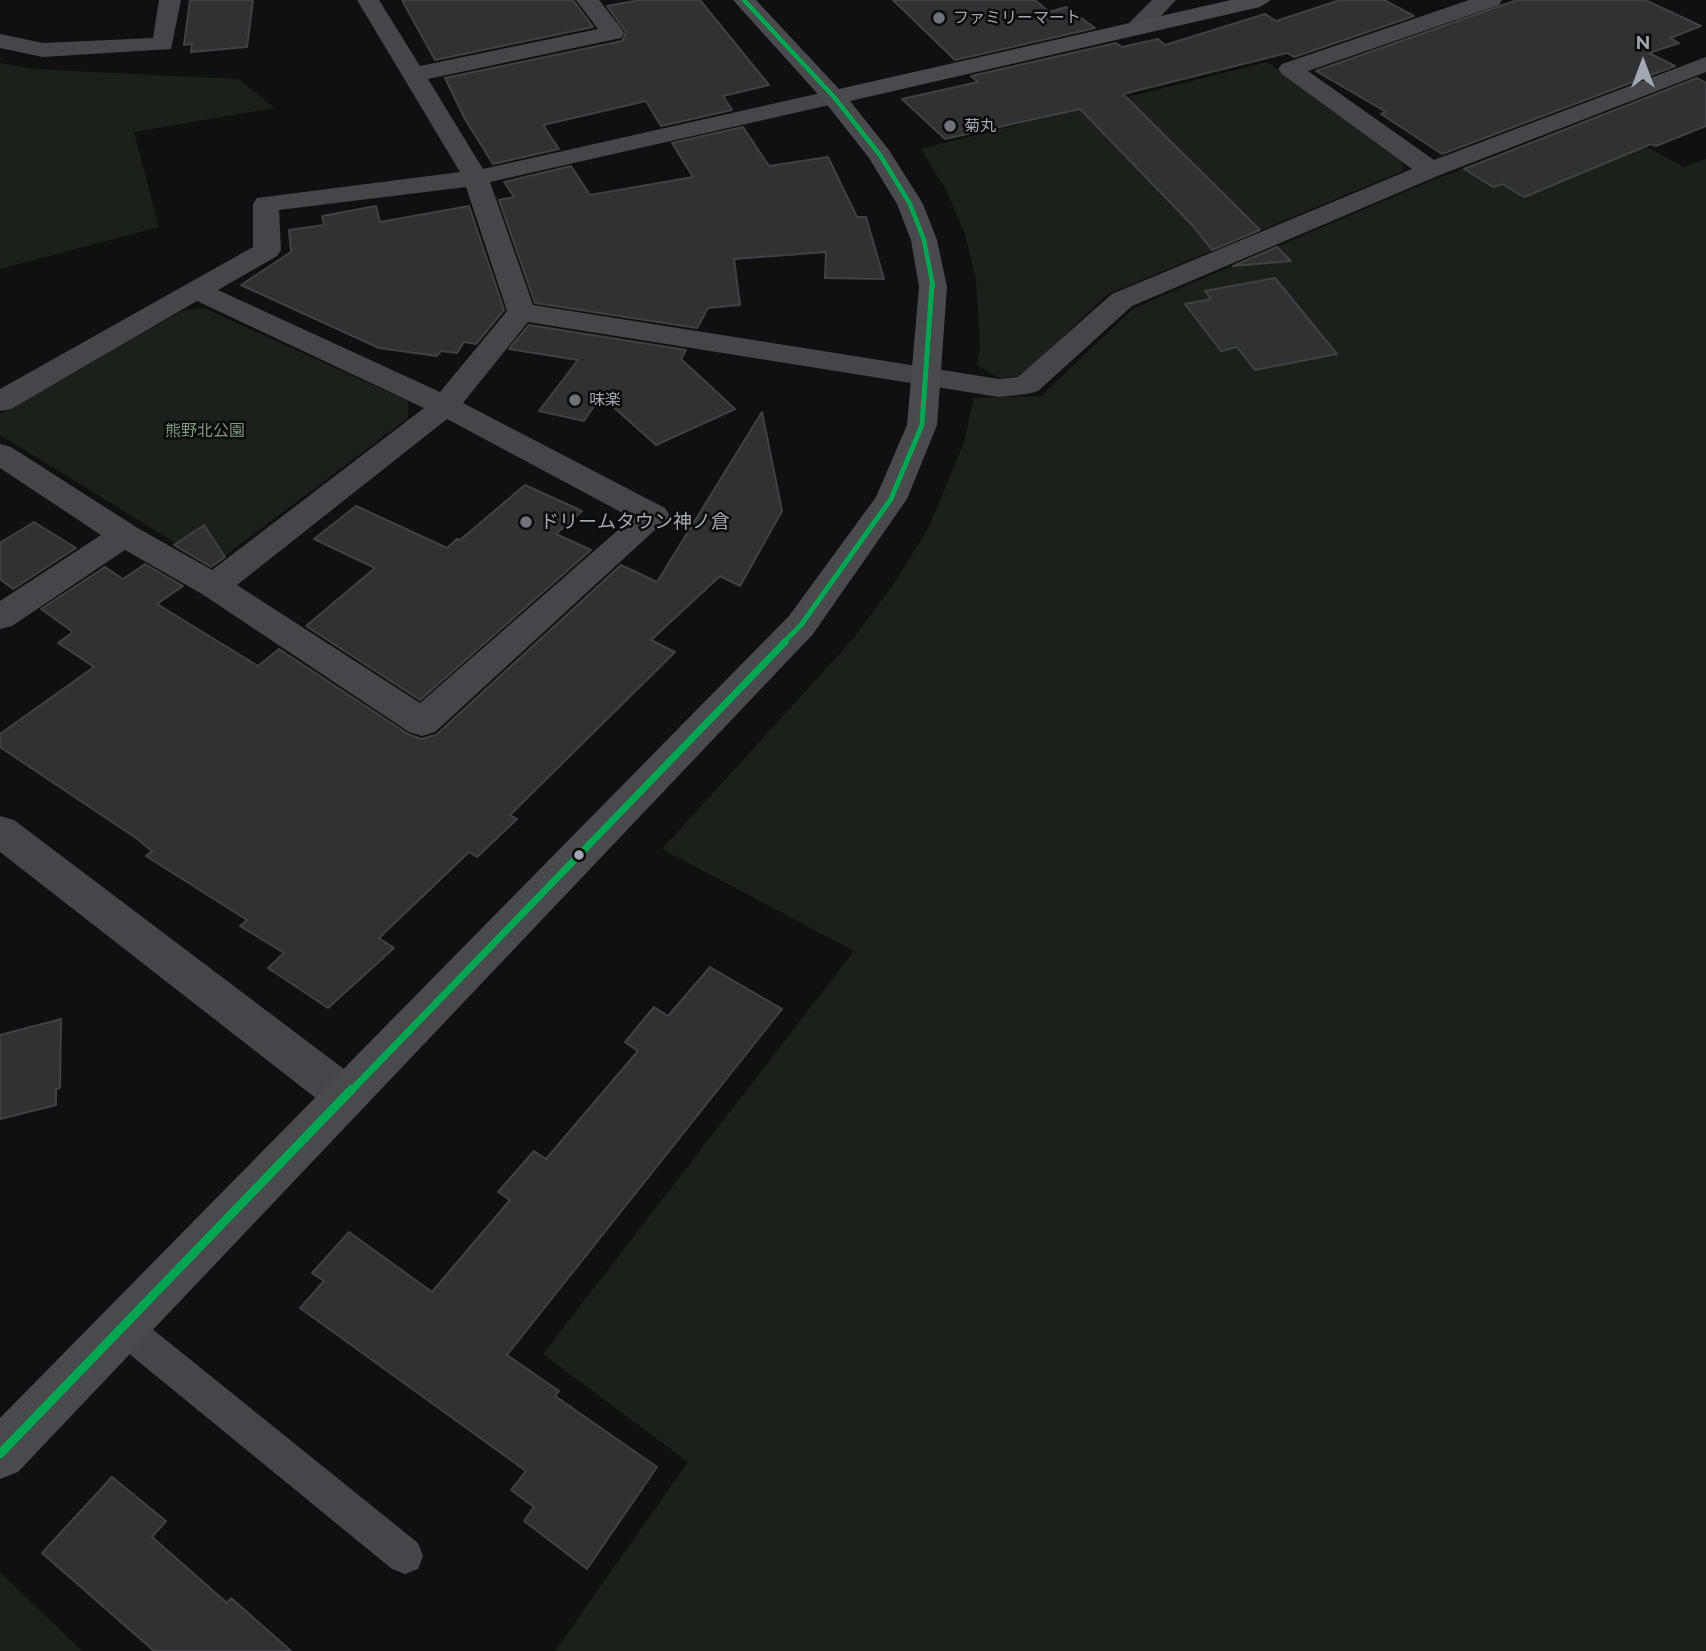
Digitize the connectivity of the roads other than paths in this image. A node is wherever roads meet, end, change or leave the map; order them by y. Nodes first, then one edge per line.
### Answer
1 (170, 0) edge
2 (368, 0) edge
3 (587, 0) edge
4 (744, 0) edge
5 (1165, 0) edge
6 (1260, 0) edge
7 (1491, 0) edge
8 (1136, 29) junction
9 (0, 41) edge
10 (1706, 64) edge
11 (412, 75) junction
12 (834, 97) junction
13 (1431, 170) junction
14 (476, 178) junction
15 (198, 291) junction
16 (521, 312) junction
17 (928, 376) junction
18 (0, 402) edge
19 (445, 406) junction
20 (0, 454) edge
21 (124, 535) junction
22 (214, 586) junction
23 (0, 617) edge
24 (0, 831) edge
25 (346, 1096) junction
26 (123, 1327) junction
27 (0, 1454) edge
28 (405, 1556) dead end

1 - 9 street
2 - 11 street
3 - 11 street
4 - 12 street
5 - 8 street
6 - 8 street
7 - 13 street
8 - 12 street
10 - 13 street
11 - 14 street
12 - 14 street
12 - 17 street
13 - 17 street
14 - 15 street
14 - 16 street
15 - 18 street
15 - 19 street
16 - 17 street
16 - 19 street
17 - 25 street
19 - 22 street
19 - 22 street
20 - 21 street
21 - 22 street
21 - 23 street
24 - 25 street
25 - 26 street
26 - 27 street
26 - 28 lane

